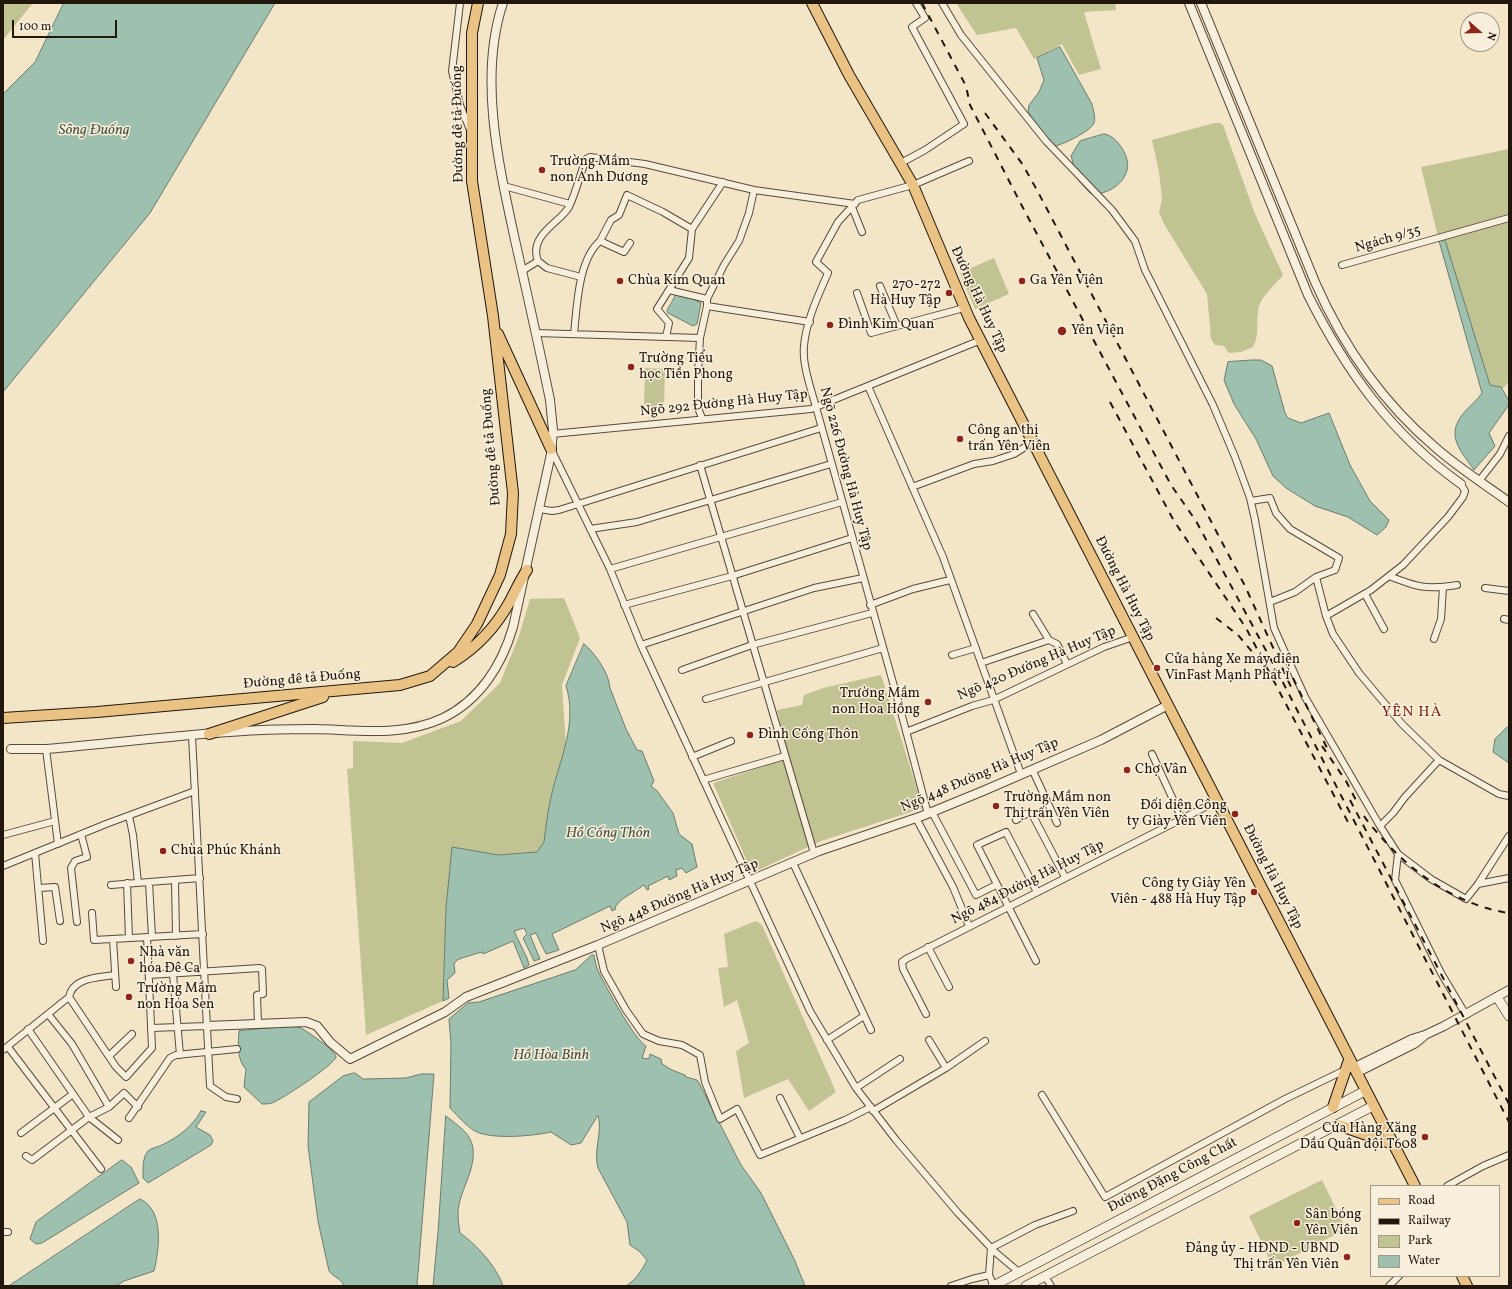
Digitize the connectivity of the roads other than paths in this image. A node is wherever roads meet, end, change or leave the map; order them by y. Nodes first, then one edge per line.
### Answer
1 (460, 3) edge
2 (478, 3) edge
3 (503, 3) edge
4 (812, 3) edge
5 (916, 3) edge
6 (942, 3) edge
7 (1189, 3) edge
8 (1202, 3) edge
9 (473, 134) junction
10 (969, 161) dead end
11 (901, 162) junction
12 (724, 182) junction
13 (913, 185) junction
14 (504, 186) junction
15 (754, 190) junction
16 (570, 204) junction
17 (854, 205) junction
18 (1509, 218) edge
19 (692, 229) junction
20 (862, 232) dead end
21 (600, 241) junction
22 (630, 243) dead end
23 (538, 261) junction
24 (1342, 265) dead end
25 (522, 271) junction
26 (582, 277) junction
27 (880, 286) dead end
28 (669, 290) junction
29 (857, 293) dead end
30 (707, 303) junction
31 (964, 308) junction
32 (810, 322) junction
33 (897, 326) junction
34 (494, 327) junction
35 (536, 333) junction
36 (574, 334) junction
37 (666, 337) junction
38 (700, 338) junction
39 (981, 340) junction
40 (868, 386) junction
41 (816, 406) junction
42 (1398, 412) junction
43 (702, 418) junction
44 (1389, 420) junction
45 (821, 428) junction
46 (552, 434) junction
47 (1509, 436) edge
48 (1033, 442) junction
49 (1507, 447) edge
50 (551, 449) junction
51 (831, 464) junction
52 (700, 465) junction
53 (1480, 481) junction
54 (1462, 484) joint
55 (912, 487) junction
56 (709, 501) junction
57 (1251, 501) junction
58 (578, 502) junction
59 (842, 502) junction
60 (1509, 502) edge
61 (539, 509) junction
62 (590, 529) junction
63 (721, 536) junction
64 (852, 538) junction
65 (610, 569) junction
66 (527, 570) junction
67 (732, 576) junction
68 (1389, 576) junction
69 (1316, 577) junction
70 (863, 578) junction
71 (950, 580) junction
72 (1457, 585) dead end
73 (1443, 587) junction
74 (1485, 588) dead end
75 (1509, 591) edge
76 (1365, 594) junction
77 (1270, 602) junction
78 (624, 604) junction
79 (870, 605) junction
80 (742, 612) junction
81 (872, 613) junction
82 (1033, 614) dead end
83 (1326, 616) junction
84 (1384, 629) dead end
85 (1133, 637) junction
86 (1434, 639) dead end
87 (1049, 640) junction
88 (641, 645) junction
89 (752, 645) junction
90 (883, 648) junction
91 (976, 648) junction
92 (952, 656) dead end
93 (981, 663) junction
94 (1068, 664) junction
95 (682, 670) dead end
96 (430, 676) junction
97 (763, 683) junction
98 (340, 691) junction
99 (706, 699) dead end
100 (993, 700) junction
101 (1168, 705) junction
102 (3, 718) edge
103 (906, 732) junction
104 (209, 734) junction
105 (192, 736) junction
106 (731, 742) dead end
107 (10, 749) dead end
108 (46, 749) junction
109 (1152, 754) dead end
110 (785, 756) junction
111 (692, 757) junction
112 (1439, 760) junction
113 (1032, 770) junction
114 (1021, 774) junction
115 (703, 780) junction
116 (195, 791) junction
117 (1509, 796) edge
118 (1217, 801) junction
119 (930, 813) junction
120 (128, 816) junction
121 (916, 818) junction
122 (1182, 819) junction
123 (1016, 820) dead end
124 (55, 821) junction
125 (1057, 822) dead end
126 (1380, 826) junction
127 (81, 834) junction
128 (3, 835) edge
129 (1509, 836) edge
130 (58, 844) junction
131 (1509, 848) edge
132 (1500, 849) junction
133 (35, 853) junction
134 (814, 853) junction
135 (1398, 854) junction
136 (793, 863) junction
137 (3, 866) edge
138 (1065, 877) junction
139 (200, 878) junction
140 (1509, 878) edge
141 (175, 880) junction
142 (149, 882) junction
143 (750, 882) junction
144 (138, 883) junction
145 (127, 884) junction
146 (1478, 884) junction
147 (111, 885) dead end
148 (996, 885) junction
149 (38, 888) junction
150 (1037, 892) junction
151 (1007, 907) junction
152 (92, 913) dead end
153 (60, 921) dead end
154 (78, 922) dead end
155 (970, 926) junction
156 (202, 934) junction
157 (176, 936) junction
158 (150, 937) junction
159 (113, 938) junction
160 (129, 938) junction
161 (43, 940) dead end
162 (598, 945) junction
163 (928, 947) junction
164 (1036, 961) dead end
165 (203, 971) junction
166 (173, 974) junction
167 (115, 975) junction
168 (149, 975) junction
169 (116, 987) dead end
170 (949, 987) dead end
171 (1509, 990) edge
172 (69, 997) junction
173 (1496, 997) junction
174 (48, 1014) junction
175 (926, 1014) dead end
176 (1466, 1015) junction
177 (864, 1016) junction
178 (1509, 1016) edge
179 (258, 1024) junction
180 (207, 1026) junction
181 (177, 1027) junction
182 (151, 1028) junction
183 (28, 1029) junction
184 (871, 1030) dead end
185 (132, 1034) dead end
186 (828, 1040) junction
187 (929, 1040) dead end
188 (986, 1041) dead end
189 (6, 1048) edge
190 (237, 1049) dead end
191 (208, 1052) junction
192 (180, 1055) junction
193 (109, 1056) junction
194 (900, 1059) dead end
195 (946, 1068) junction
196 (1351, 1068) junction
197 (856, 1088) junction
198 (1365, 1090) junction
199 (73, 1094) junction
200 (1042, 1095) dead end
201 (780, 1098) dead end
202 (237, 1099) dead end
203 (1373, 1106) junction
204 (110, 1107) junction
205 (138, 1107) junction
206 (1332, 1107) junction
207 (54, 1108) junction
208 (872, 1109) junction
209 (89, 1117) junction
210 (129, 1118) dead end
211 (1338, 1125) junction
212 (71, 1131) junction
213 (21, 1133) dead end
214 (800, 1138) junction
215 (118, 1140) dead end
216 (1393, 1144) junction
217 (1509, 1155) edge
218 (26, 1156) dead end
219 (101, 1169) dead end
220 (1414, 1185) edge
221 (1449, 1185) edge
222 (1073, 1211) dead end
223 (991, 1248) junction
224 (1045, 1259) junction
225 (1020, 1273) junction
226 (1049, 1274) junction
227 (989, 1275) junction
228 (1398, 1277) edge
229 (1463, 1277) edge
230 (951, 1286) edge
231 (994, 1286) edge
232 (1026, 1286) edge
233 (1051, 1286) edge
234 (1389, 1286) edge
235 (1468, 1286) edge

1 - 9 street
2 - 9 main road, Đường đê tả Đuống
3 - 14 street
4 - 11 main road, Đường Hà Huy Tập
5 - 11 street
6 - 57 street
7 - 44 street
8 - 42 street
9 - 34 main road, Đường đê tả Đuống
10 - 13 street, Ngõ 226 Đường Hà Huy Tập
11 - 13 main road, Đường Hà Huy Tập
12 - 15 street
12 - 16 street
12 - 19 street
13 - 17 street, Ngõ 226 Đường Hà Huy Tập
13 - 31 main road, Đường Hà Huy Tập
14 - 16 street
14 - 25 street
15 - 17 street
15 - 30 street
16 - 23 street
17 - 20 street
17 - 32 street, Ngõ 226 Đường Hà Huy Tập
18 - 24 street, Ngách 9/35
19 - 21 street
19 - 28 street
21 - 22 street
21 - 26 street
23 - 25 street
23 - 26 street
25 - 35 street
26 - 36 street
27 - 33 street
28 - 30 street
28 - 37 street
29 - 33 street
30 - 32 street
30 - 38 street
31 - 33 street
31 - 39 main road, Đường Hà Huy Tập
32 - 41 street, Ngõ 226 Đường Hà Huy Tập
34 - 50 main road
34 - 96 main road, Đường đê tả Đuống
35 - 36 street
35 - 46 street
36 - 37 street
37 - 38 street
38 - 43 street
39 - 40 street, Ngõ 292 Đường Hà Huy Tập
39 - 48 main road, Đường Hà Huy Tập
40 - 41 street, Ngõ 292 Đường Hà Huy Tập
40 - 55 street
41 - 43 street, Ngõ 292 Đường Hà Huy Tập
41 - 45 street, Ngõ 226 Đường Hà Huy Tập
42 - 44 street
42 - 53 street
43 - 46 street, Ngõ 292 Đường Hà Huy Tập
44 - 54 street
45 - 51 street, Ngõ 226 Đường Hà Huy Tập
45 - 52 street
46 - 50 street
47 - 49 street
48 - 55 street
48 - 85 main road, Đường Hà Huy Tập
49 - 53 street
50 - 58 street
50 - 61 street
51 - 56 street
51 - 59 street, Ngõ 226 Đường Hà Huy Tập
52 - 56 street
52 - 58 street
53 - 60 street
54 - 68 street
55 - 71 street
56 - 62 street
56 - 63 street
57 - 69 street
57 - 77 street
58 - 61 street
58 - 62 street
59 - 63 street
59 - 64 street, Ngõ 226 Đường Hà Huy Tập
61 - 66 street
62 - 65 street
63 - 65 street
63 - 67 street
64 - 67 street
64 - 70 street, Ngõ 226 Đường Hà Huy Tập
65 - 78 street
66 - 96 main road
66 - 104 street
67 - 78 street
67 - 80 street
68 - 73 street
68 - 76 street
69 - 77 street
69 - 83 street
70 - 79 street, Ngõ 226 Đường Hà Huy Tập
70 - 80 street
71 - 79 street
71 - 91 street
72 - 73 street
73 - 86 street
74 - 75 street
76 - 83 street
76 - 84 street
77 - 126 street
78 - 88 street
79 - 81 street, Ngõ 226 Đường Hà Huy Tập
80 - 88 street
80 - 89 street
81 - 89 street
81 - 90 street, Ngõ 226 Đường Hà Huy Tập
82 - 87 street
83 - 112 street
85 - 94 street, Ngõ 420 Đường Hà Huy Tập
85 - 101 main road, Đường Hà Huy Tập
87 - 93 street
87 - 94 street
88 - 111 street
89 - 95 street
89 - 97 street
90 - 97 street
90 - 103 street, Ngõ 226 Đường Hà Huy Tập
91 - 92 street
91 - 93 street
93 - 100 street
94 - 100 street, Ngõ 420 Đường Hà Huy Tập
96 - 98 main road, Đường đê tả Đuống
97 - 99 street
97 - 110 street
98 - 102 main road, Đường đê tả Đuống
98 - 104 main road
100 - 103 street, Ngõ 420 Đường Hà Huy Tập
100 - 114 street
101 - 113 street, Ngõ 448 Đường Hà Huy Tập
101 - 118 main road, Đường Hà Huy Tập
103 - 119 street, Ngõ 226 Đường Hà Huy Tập
104 - 105 street
105 - 108 street
105 - 116 street
106 - 111 street
107 - 108 street
108 - 124 street
109 - 122 street
110 - 115 street
110 - 134 street
111 - 115 street
112 - 117 street
112 - 126 street
113 - 114 street, Ngõ 448 Đường Hà Huy Tập
113 - 125 street
114 - 119 street, Ngõ 448 Đường Hà Huy Tập
115 - 143 street
116 - 120 street
116 - 139 street
118 - 122 street, Ngõ 484 Đường Hà Huy Tập
118 - 196 main road, Đường Hà Huy Tập
119 - 121 street, Ngõ 448 Đường Hà Huy Tập
119 - 148 street, Ngõ 226 Đường Hà Huy Tập
120 - 127 street
120 - 144 street
121 - 134 street, Ngõ 448 Đường Hà Huy Tập
121 - 155 street
122 - 138 street, Ngõ 484 Đường Hà Huy Tập
123 - 138 street
124 - 128 street
124 - 130 street
126 - 135 street
127 - 130 street
127 - 154 street
129 - 132 street
130 - 133 street
131 - 132 street
132 - 146 street
133 - 137 street
133 - 149 street
134 - 136 street, Ngõ 448 Đường Hà Huy Tập
135 - 146 street
135 - 176 street
136 - 143 street, Ngõ 448 Đường Hà Huy Tập
136 - 177 street
138 - 150 street, Ngõ 484 Đường Hà Huy Tập
139 - 141 street
139 - 156 street
140 - 146 street
141 - 142 street
141 - 157 street
142 - 144 street
142 - 158 street
143 - 162 street, Ngõ 448 Đường Hà Huy Tập
143 - 186 street
144 - 145 street
145 - 147 street
145 - 160 street
148 - 150 street
148 - 151 street
149 - 153 street
149 - 161 street
150 - 151 street, Ngõ 484 Đường Hà Huy Tập
151 - 155 street, Ngõ 484 Đường Hà Huy Tập
151 - 164 street
152 - 159 street
155 - 163 street, Ngõ 484 Đường Hà Huy Tập
156 - 157 street
156 - 165 street
157 - 158 street
158 - 160 street
158 - 168 street
159 - 160 street
159 - 167 street
162 - 179 street, Ngõ 448 Đường Hà Huy Tập
162 - 214 street
163 - 170 street
163 - 175 street, Ngõ 484 Đường Hà Huy Tập
165 - 166 street
165 - 179 street
165 - 180 street
166 - 168 street
166 - 181 street
167 - 169 street
167 - 172 street
168 - 182 street
171 - 173 street
172 - 174 street
172 - 193 street
173 - 176 street
173 - 178 main road
174 - 183 street
174 - 204 street
176 - 196 street
177 - 184 street
177 - 186 street
179 - 180 street, Ngõ 448 Đường Hà Huy Tập
180 - 181 street
180 - 191 street
181 - 182 street
181 - 192 street
182 - 193 street
183 - 189 street
183 - 199 street
185 - 193 street
186 - 197 street
187 - 195 street
188 - 195 street
189 - 207 street
190 - 191 street
191 - 192 street
191 - 202 street
192 - 205 street
194 - 197 street
195 - 208 street
196 - 198 main road, Đường Hà Huy Tập
196 - 200 street
196 - 206 main road
197 - 208 street
198 - 203 main road, Đường Hà Huy Tập
198 - 206 main road, Đường Đặng Công Chất
199 - 207 street
199 - 209 street
201 - 214 street
203 - 211 main road
203 - 216 main road, Đường Hà Huy Tập
204 - 205 street
204 - 209 street
205 - 210 street
206 - 224 main road, Đường Đặng Công Chất
207 - 212 street
207 - 213 street
208 - 214 street
208 - 223 street
209 - 212 street
209 - 215 street
211 - 216 main road
211 - 226 main road
212 - 218 street
212 - 219 street
216 - 220 main road, Đường Hà Huy Tập
217 - 221 street
222 - 223 street
223 - 225 street
223 - 227 street
224 - 225 main road, Đường Đặng Công Chất
224 - 226 main road
225 - 231 main road, Đường Đặng Công Chất
226 - 232 main road
226 - 233 street
227 - 230 street
227 - 231 street
228 - 234 street
229 - 235 main road

